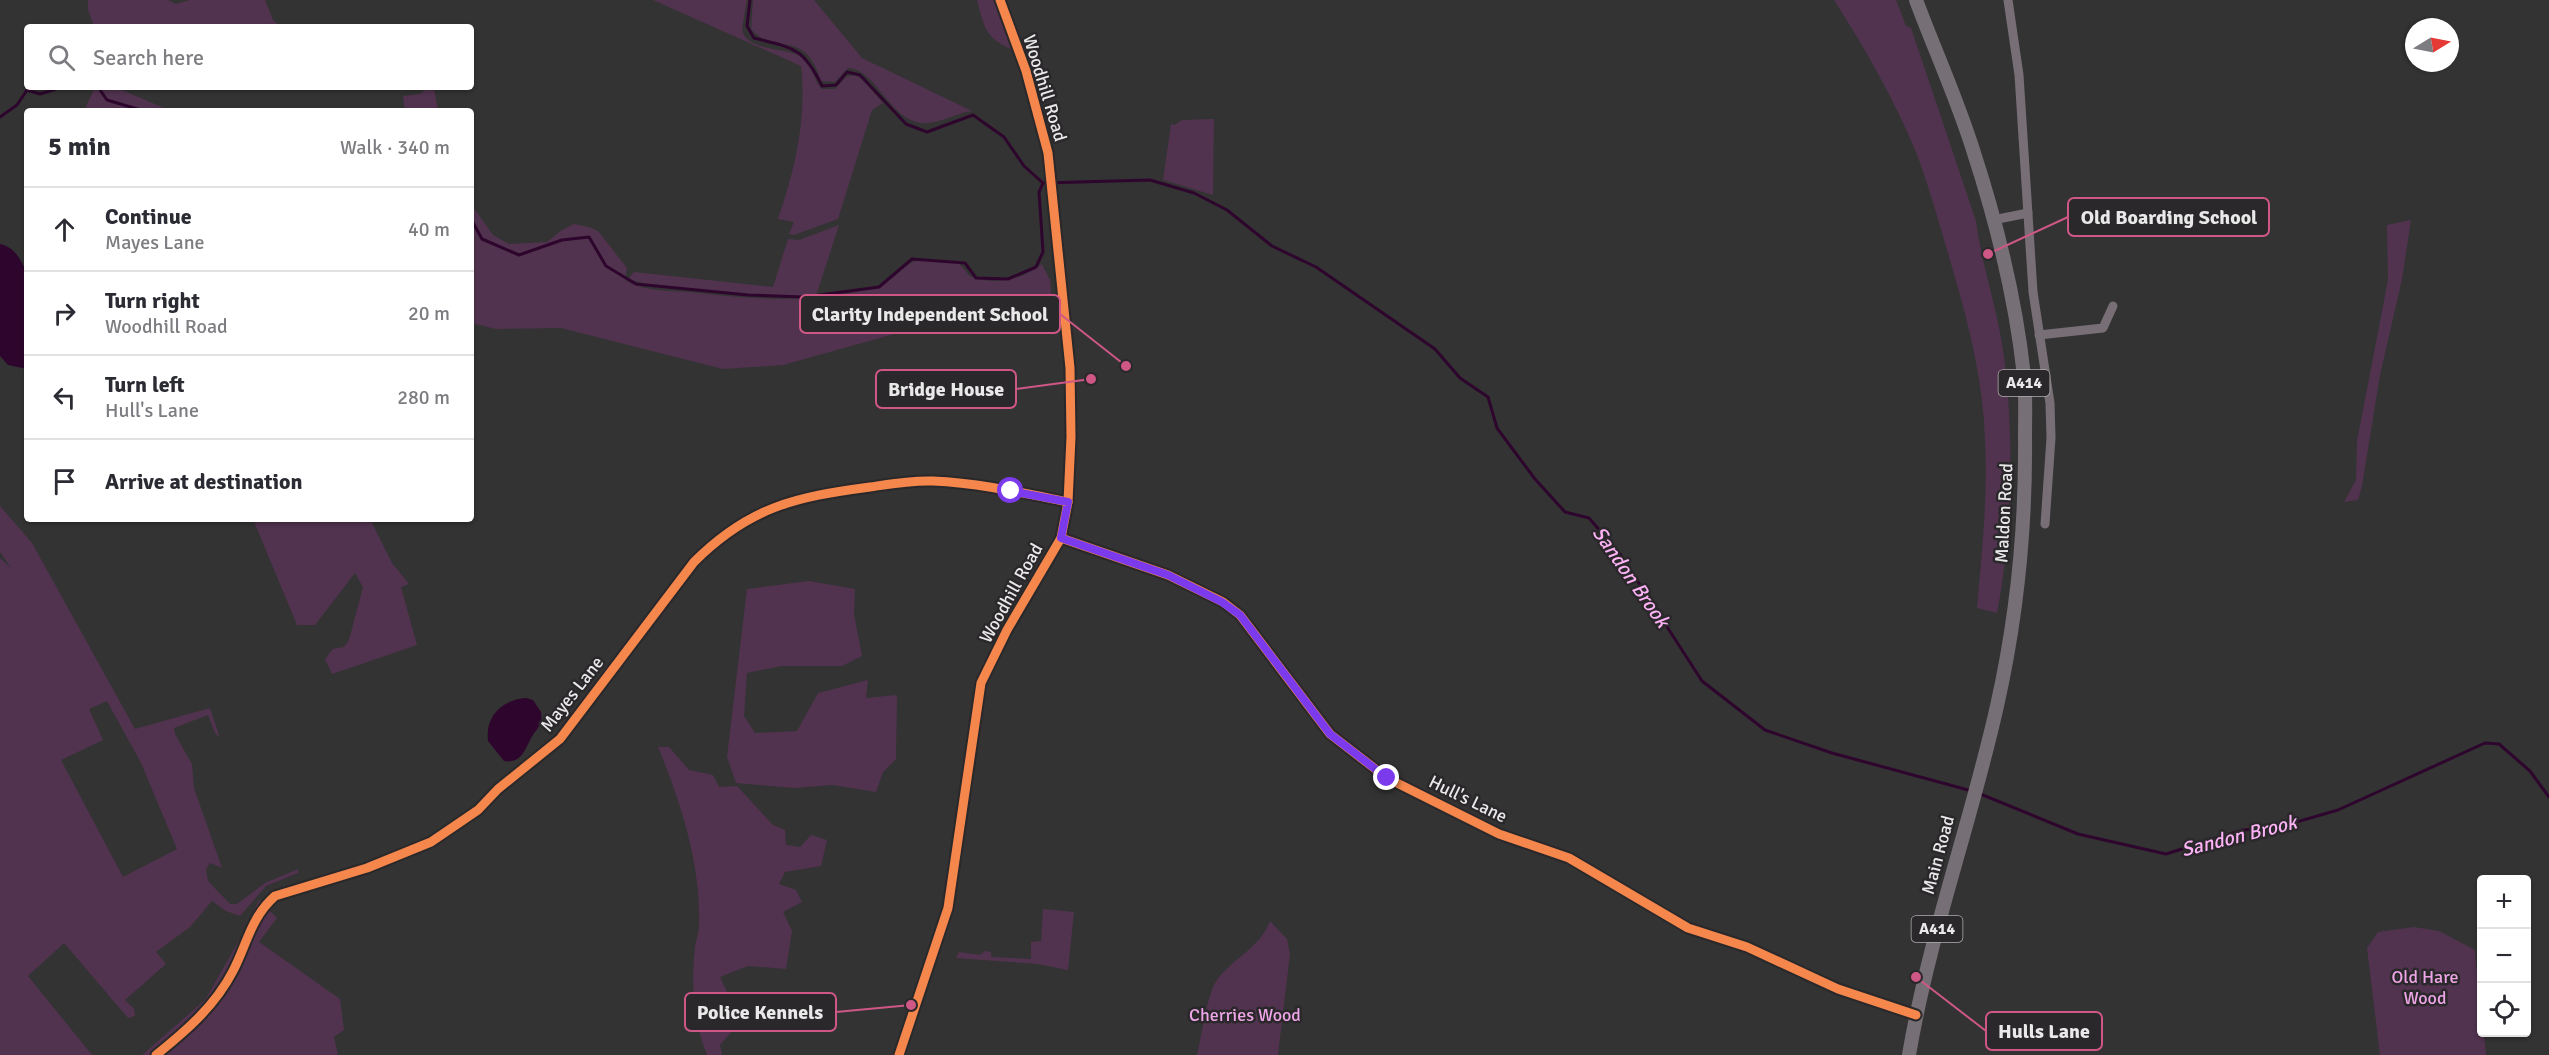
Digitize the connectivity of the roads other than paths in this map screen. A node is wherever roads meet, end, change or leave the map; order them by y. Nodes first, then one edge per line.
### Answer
1 (1000, 0) edge
2 (1916, 0) edge
3 (2008, 0) edge
4 (2028, 213) junction
5 (1993, 220) junction
6 (2114, 306) dead end
7 (2039, 334) junction
8 (1068, 502) junction
9 (2045, 524) dead end
10 (1061, 538) junction
11 (1970, 805) joint
12 (1916, 1015) junction
13 (156, 1055) edge
14 (899, 1055) edge
15 (1910, 1055) edge

1 - 8 street, Woodhill Road
2 - 5 main road, Maldon Road / A414
3 - 4 street
4 - 5 street
4 - 7 street
5 - 11 main road, Maldon Road / A414
6 - 7 street
7 - 9 street
8 - 10 street, Woodhill Road
8 - 13 street, Mayes Lane
10 - 12 street, Hull's Lane
10 - 14 street, Woodhill Road
11 - 12 main road, Main Road / A414
12 - 15 main road, Main Road / A414

